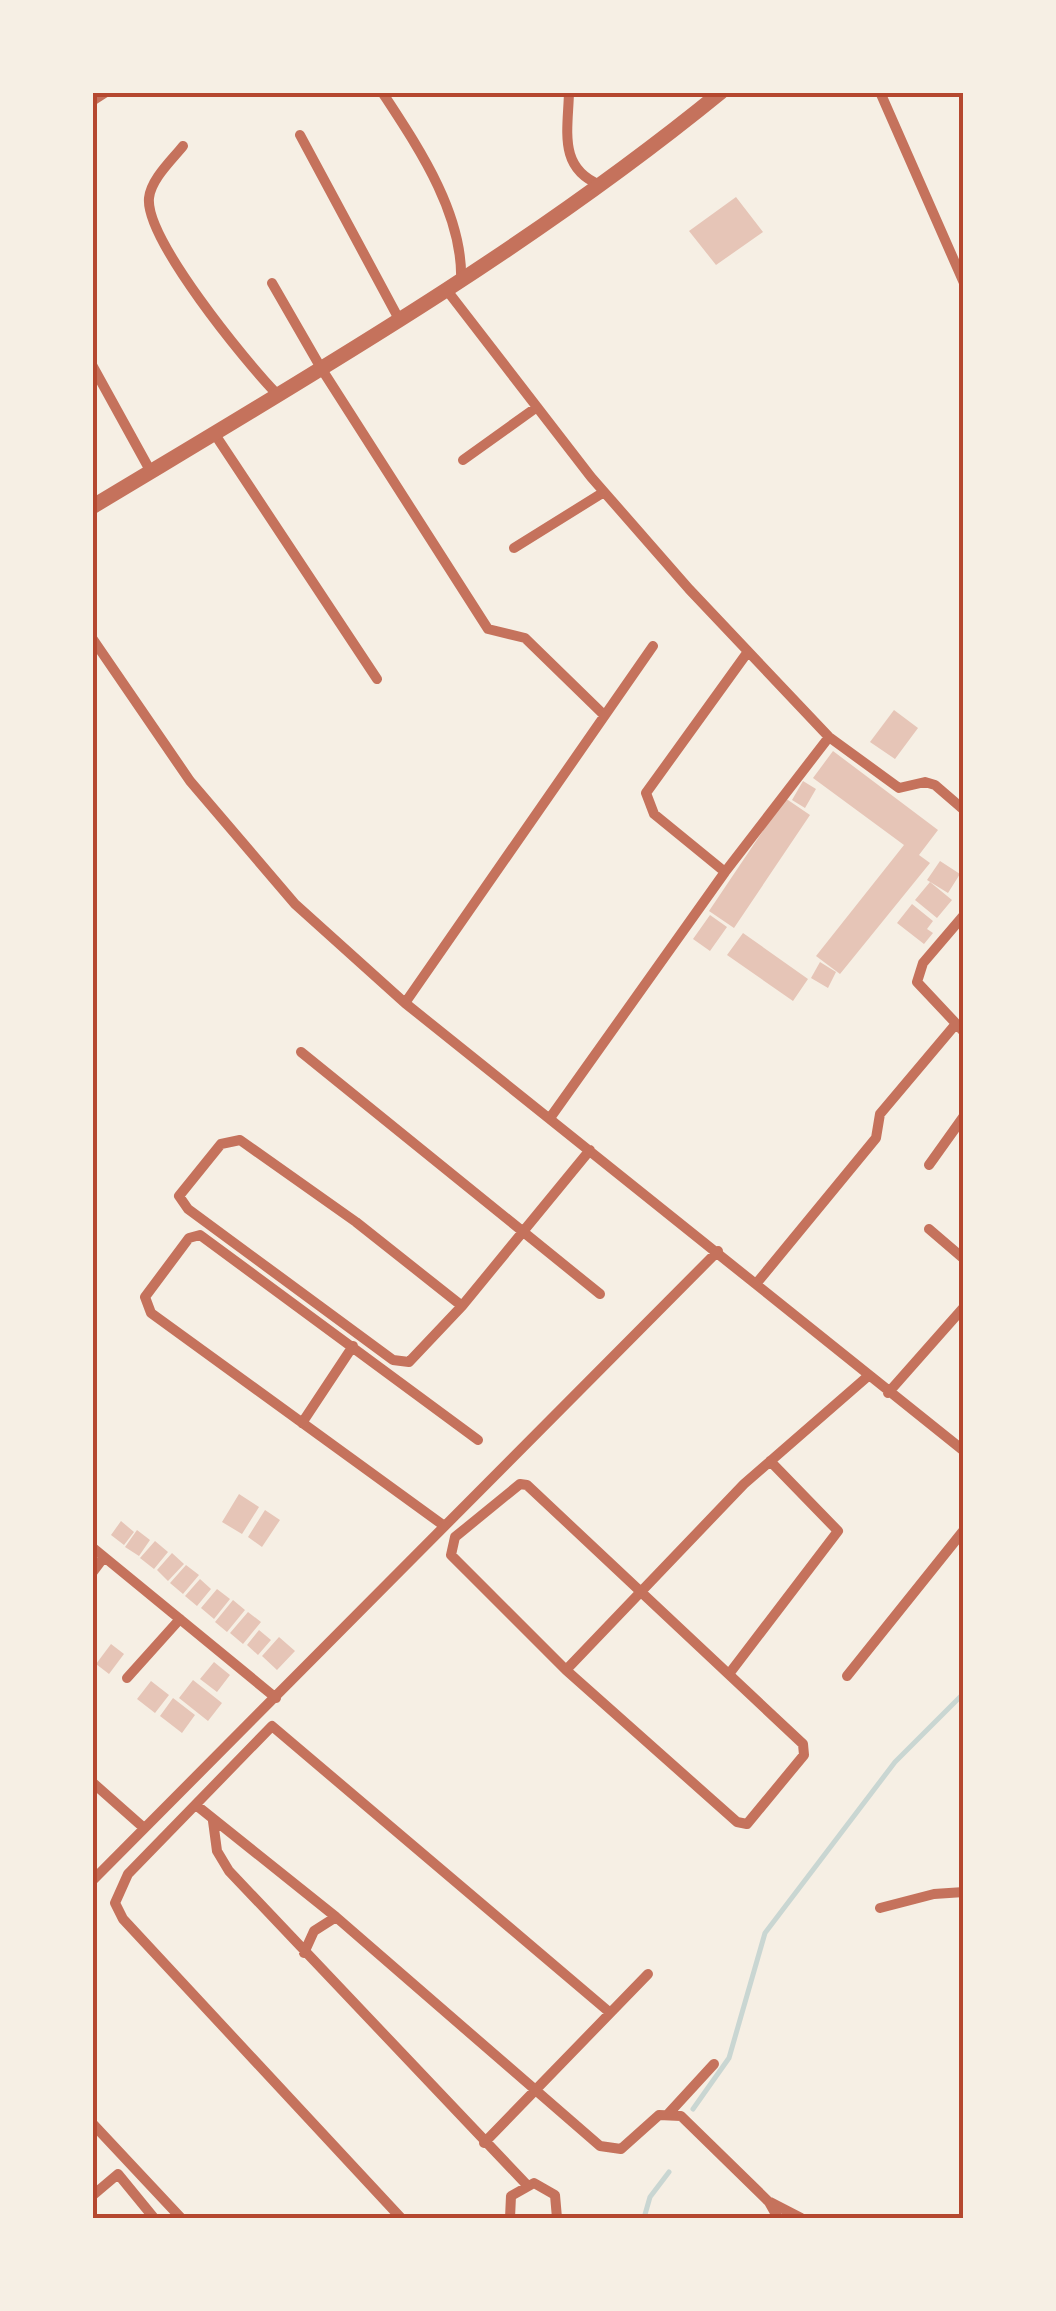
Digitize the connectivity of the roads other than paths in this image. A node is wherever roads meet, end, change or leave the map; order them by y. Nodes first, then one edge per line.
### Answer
1 (106, 92) edge
2 (382, 92) edge
3 (569, 92) edge
4 (720, 92) edge
5 (880, 92) edge
6 (92, 102) edge
7 (300, 135) dead end
8 (183, 146) dead end
9 (601, 186) junction
10 (272, 283) dead end
11 (964, 283) edge
12 (455, 288) junction
13 (400, 322) junction
14 (92, 365) edge
15 (320, 368) junction
16 (276, 393) junction
17 (537, 406) junction
18 (214, 433) junction
19 (462, 460) dead end
20 (151, 472) junction
21 (604, 492) junction
22 (92, 507) edge
23 (514, 548) dead end
24 (92, 638) edge
25 (653, 646) dead end
26 (747, 653) junction
27 (377, 679) dead end
28 (603, 714) junction
29 (828, 737) junction
30 (964, 810) edge
31 (725, 872) junction
32 (964, 915) edge
33 (406, 1003) junction
34 (959, 1028) edge
35 (301, 1052) dead end
36 (964, 1116) edge
37 (550, 1118) junction
38 (590, 1150) junction
39 (928, 1164) dead end
40 (525, 1229) junction
41 (929, 1229) dead end
42 (718, 1251) junction
43 (964, 1259) edge
44 (756, 1284) junction
45 (600, 1294) dead end
46 (462, 1306) junction
47 (964, 1307) edge
48 (353, 1346) junction
49 (867, 1377) junction
50 (888, 1393) junction
51 (302, 1422) junction
52 (478, 1440) dead end
53 (964, 1452) edge
54 (770, 1461) junction
55 (443, 1525) junction
56 (962, 1534) edge
57 (92, 1547) edge
58 (104, 1557) junction
59 (92, 1573) edge
60 (638, 1592) junction
61 (180, 1618) junction
62 (566, 1670) junction
63 (728, 1674) junction
64 (847, 1676) dead end
65 (127, 1678) dead end
66 (276, 1698) junction
67 (92, 1782) edge
68 (196, 1806) junction
69 (213, 1821) junction
70 (144, 1828) junction
71 (92, 1880) edge
72 (964, 1892) edge
73 (880, 1908) dead end
74 (336, 1917) junction
75 (304, 1952) junction
76 (648, 1974) dead end
77 (608, 2011) junction
78 (714, 2064) dead end
79 (536, 2088) junction
80 (670, 2113) junction
81 (92, 2123) edge
82 (484, 2142) junction
83 (526, 2184) junction
84 (92, 2196) edge
85 (769, 2202) junction
86 (559, 2217) edge
87 (154, 2218) edge
88 (181, 2218) edge
89 (401, 2218) edge
90 (510, 2218) edge
91 (778, 2218) edge
92 (801, 2218) edge

1 - 6 street
2 - 12 street
3 - 9 street
4 - 9 street
5 - 11 street
7 - 13 street
8 - 16 street
9 - 12 street
10 - 15 street
12 - 13 street
12 - 17 street
13 - 15 street
14 - 20 street
15 - 16 street
15 - 28 street
16 - 18 street
17 - 19 street
17 - 21 street
18 - 20 street
18 - 27 street
20 - 22 street
21 - 23 street
21 - 26 street
24 - 33 street
25 - 28 street
26 - 29 street
26 - 31 street
28 - 33 street
29 - 30 street
29 - 31 street
31 - 37 street
32 - 34 street
33 - 37 street
34 - 44 street
35 - 40 street
36 - 39 street
37 - 38 street
38 - 40 street
38 - 42 street
40 - 45 street
40 - 46 street
41 - 43 street
42 - 44 street
42 - 55 street
44 - 49 street
46 - 46 street
47 - 50 street
48 - 51 street
48 - 51 street
48 - 52 street
49 - 50 street
49 - 54 street
50 - 53 street
51 - 55 street
54 - 60 street
54 - 63 street
55 - 66 street
56 - 64 street
57 - 58 street
58 - 59 street
58 - 61 street
60 - 62 street
60 - 62 street
60 - 63 street
61 - 65 street
61 - 66 street
62 - 63 street
66 - 70 street
67 - 70 street
68 - 69 street
68 - 77 street
68 - 89 street
69 - 74 street
69 - 75 street
70 - 71 street
72 - 73 street
74 - 75 street
74 - 79 street
75 - 82 street
76 - 77 street
77 - 79 street
78 - 80 street
79 - 80 street
79 - 82 street
80 - 85 street
81 - 88 street
82 - 83 street
83 - 86 street
83 - 90 street
84 - 87 street
85 - 91 street
85 - 92 street

